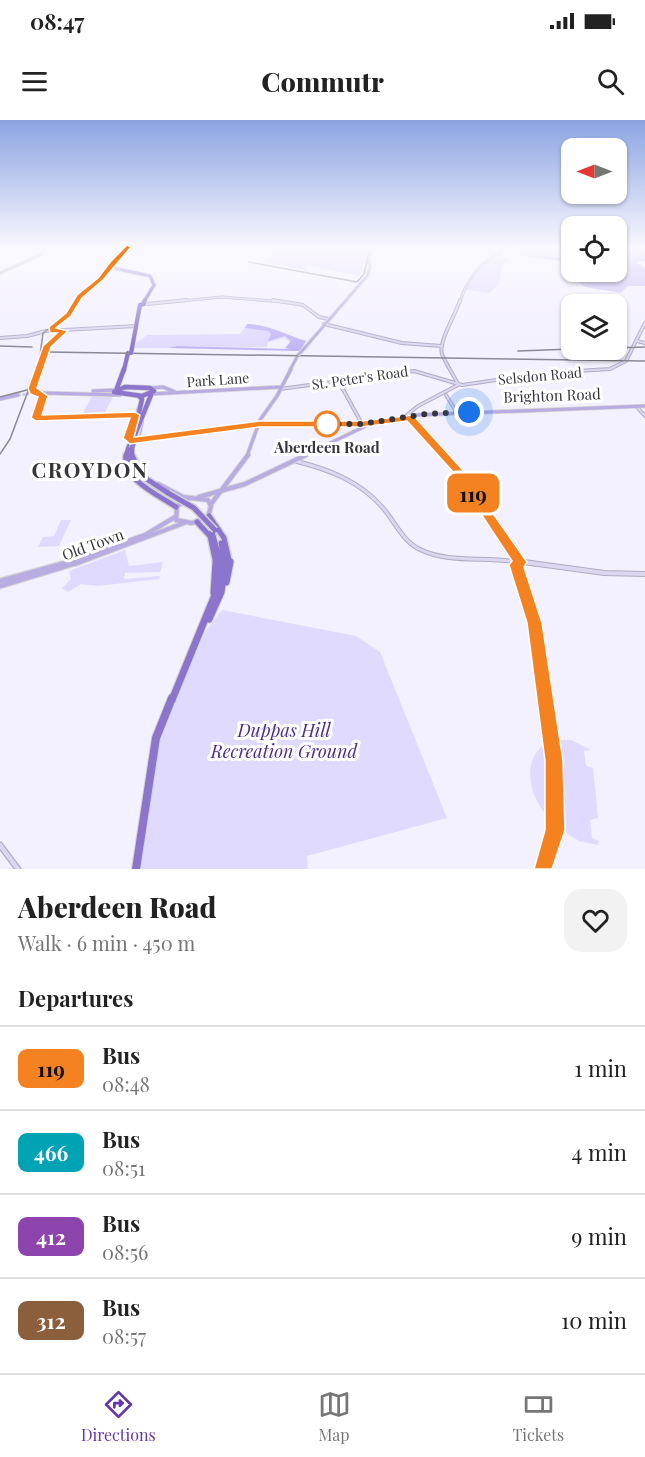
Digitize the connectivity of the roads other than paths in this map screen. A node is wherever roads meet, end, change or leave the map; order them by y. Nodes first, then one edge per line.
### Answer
1 (152, 282) edge
2 (363, 282) edge
3 (470, 282) edge
4 (157, 303) junction
5 (145, 304) junction
6 (327, 319) junction
7 (645, 322) edge
8 (324, 324) junction
9 (135, 326) junction
10 (0, 338) edge
11 (637, 342) junction
12 (645, 343) edge
13 (441, 346) junction
14 (130, 351) junction
15 (283, 382) junction
16 (339, 382) junction
17 (459, 384) junction
18 (129, 387) junction
19 (268, 387) junction
20 (287, 387) junction
21 (294, 387) junction
22 (150, 388) junction
23 (261, 388) junction
24 (280, 388) junction
25 (115, 389) junction
26 (177, 393) junction
27 (151, 394) junction
28 (447, 394) junction
29 (121, 395) junction
30 (18, 396) tunnel mouth
31 (139, 396) junction
32 (0, 399) edge
33 (452, 404) junction
34 (142, 406) junction
35 (636, 406) junction
36 (645, 406) edge
37 (457, 412) junction
38 (466, 412) junction
39 (409, 416) junction
40 (645, 416) edge
41 (259, 424) junction
42 (362, 424) junction
43 (370, 424) junction
44 (138, 439) junction
45 (130, 445) junction
46 (296, 460) junction
47 (154, 481) joint
48 (225, 488) junction
49 (199, 497) junction
50 (189, 498) junction
51 (211, 505) junction
52 (176, 507) junction
53 (209, 516) junction
54 (175, 517) junction
55 (197, 522) junction
56 (184, 523) junction
57 (214, 531) junction
58 (516, 558) junction
59 (510, 561) junction
60 (518, 564) junction
61 (645, 574) edge
62 (0, 581) edge
63 (10, 582) junction
64 (224, 584) junction
65 (0, 586) edge
66 (213, 603) junction
67 (203, 628) junction
68 (0, 845) edge
69 (18, 869) edge
70 (136, 869) edge
71 (545, 869) edge

1 - 5 highway
2 - 6 main road
3 - 13 main road
4 - 5 main road
4 - 5 main road
4 - 6 main road
5 - 9 highway
6 - 8 main road
7 - 11 main road, Selsdon Road
8 - 13 main road
8 - 15 main road, bridge
9 - 10 main road
9 - 14 highway
11 - 12 main road
11 - 17 main road, Selsdon Road
13 - 17 main road
14 - 18 highway
14 - 25 highway
15 - 19 main road
15 - 20 main road
15 - 24 main road
16 - 17 main road, St. Peter's Road
16 - 21 main road, St. Peter's Road
16 - 42 main road
17 - 28 main road
18 - 22 highway
18 - 25 highway
19 - 23 main road, Park Lane
19 - 24 main road, Park Lane
20 - 21 main road, St. Peter's Road
20 - 24 main road, St. Peter's Road
21 - 24 main road, St. Peter's Road
22 - 26 main road, Park Lane
22 - 27 highway
23 - 24 main road, Park Lane
23 - 26 main road, Park Lane
24 - 41 main road
25 - 29 highway
25 - 29 main road
26 - 27 main road, Park Lane
27 - 31 highway
27 - 34 highway
28 - 33 main road
28 - 39 main road
29 - 31 highway
30 - 32 main road
31 - 34 highway
33 - 37 main road
33 - 38 main road
34 - 44 main road
34 - 45 highway, bridge
34 - 45 main road
35 - 36 main road, Brighton Road
35 - 38 main road, Brighton Road
35 - 40 main road
37 - 38 main road, Brighton Road
37 - 39 main road, Brighton Road
39 - 43 main road, Brighton Road
39 - 58 main road
41 - 42 main road
41 - 44 main road
41 - 48 main road
42 - 43 main road
43 - 46 main road, Brighton Road
44 - 45 main road
45 - 47 main road
45 - 52 highway
45 - 57 highway, bridge
46 - 48 main road, Brighton Road
46 - 59 main road
47 - 50 main road
48 - 49 main road, Brighton Road
48 - 51 main road
49 - 50 main road
49 - 51 main road
50 - 52 main road
51 - 53 main road
52 - 54 main road
53 - 55 main road
53 - 64 highway
54 - 56 main road
54 - 63 main road, Old Town
55 - 56 main road
55 - 66 highway
56 - 63 main road, Old Town
57 - 64 highway
57 - 66 highway
58 - 59 main road
58 - 60 main road
59 - 60 main road
60 - 61 main road
60 - 71 main road
62 - 63 main road
63 - 65 main road
64 - 67 highway
66 - 67 highway
67 - 70 highway
68 - 69 main road

